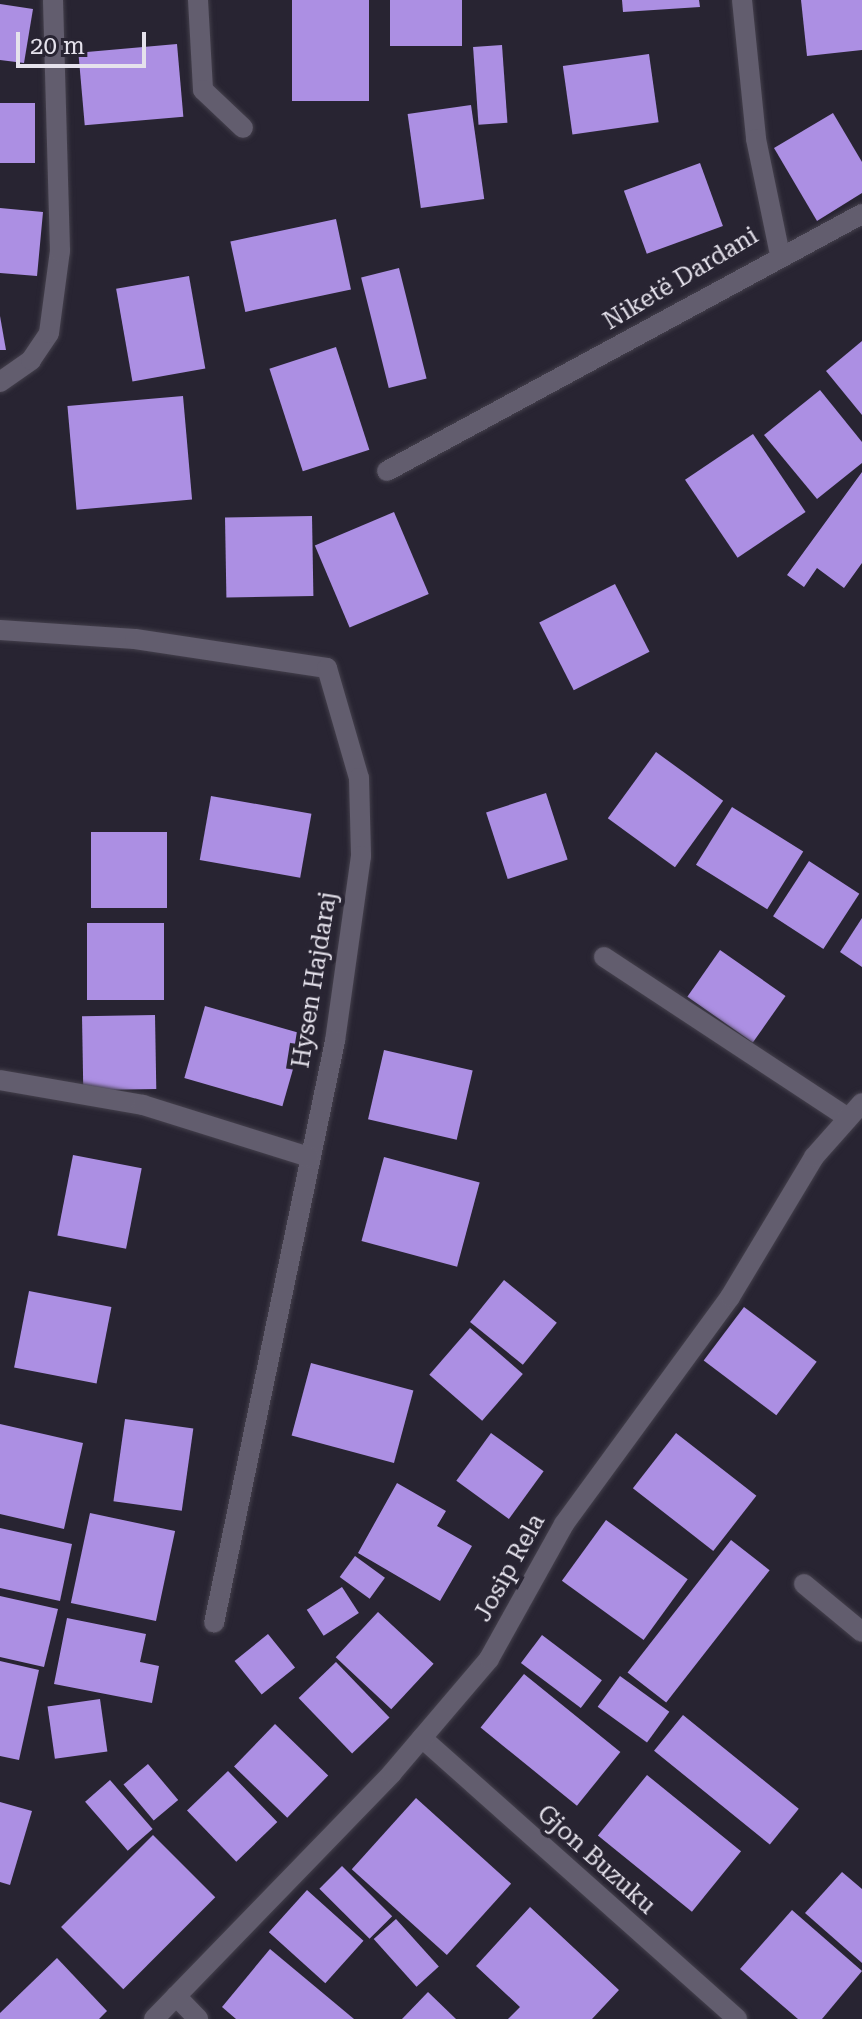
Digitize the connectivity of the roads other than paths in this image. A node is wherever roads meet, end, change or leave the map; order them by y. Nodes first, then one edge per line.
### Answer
1 (53, 0) edge
2 (198, 0) edge
3 (742, 0) edge
4 (243, 128) dead end
5 (862, 214) edge
6 (780, 255) junction
7 (0, 382) edge
8 (387, 471) dead end
9 (0, 630) edge
10 (604, 957) dead end
11 (0, 1080) edge
12 (855, 1111) edge
13 (309, 1157) junction
14 (804, 1584) dead end
15 (214, 1623) dead end
16 (862, 1632) edge
17 (422, 1738) junction
18 (176, 1996) junction
19 (154, 2019) edge
20 (198, 2019) edge
21 (737, 2019) edge

1 - 7 street
2 - 4 street
3 - 6 street, Niketë Dardani
5 - 6 street
6 - 8 street, Niketë Dardani
9 - 13 street, Hysen Hajdaraj
10 - 12 street
11 - 13 street
12 - 17 street, Josip Rela
13 - 15 street, Hysen Hajdaraj
14 - 16 street
17 - 18 street, Josip Rela
17 - 21 street, Gjon Buzuku
18 - 19 street, Josip Rela
18 - 20 street

